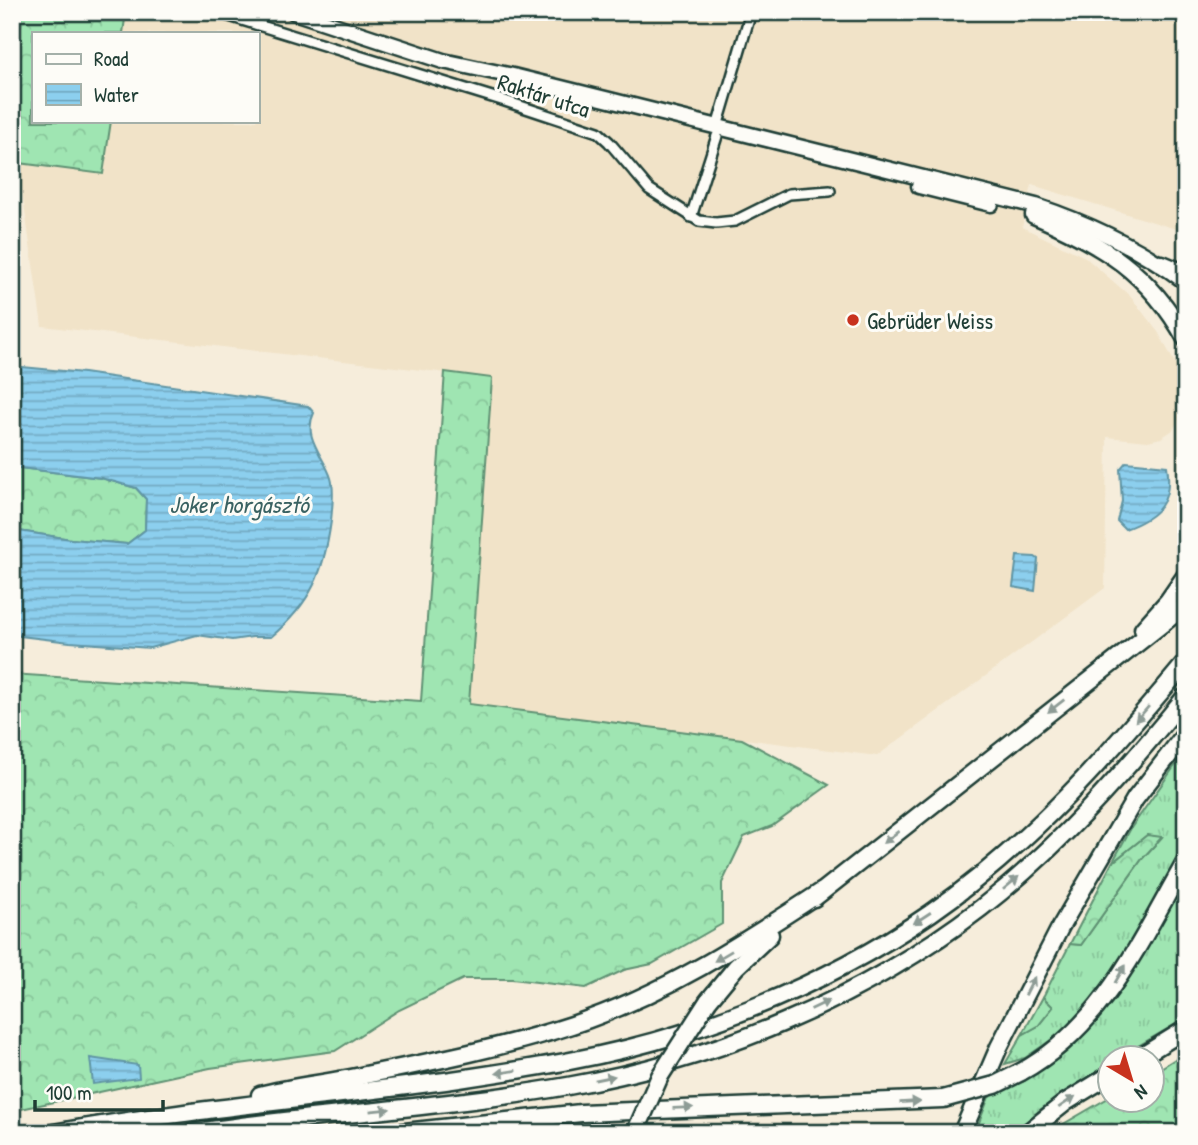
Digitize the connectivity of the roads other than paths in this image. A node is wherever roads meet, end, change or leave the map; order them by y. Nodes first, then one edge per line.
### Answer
1 (216, 12) edge
2 (294, 12) edge
3 (751, 12) edge
4 (717, 131) junction
5 (830, 191) dead end
6 (1034, 215) junction
7 (691, 217) junction
8 (1162, 264) junction
9 (1186, 274) edge
10 (1186, 282) edge
11 (1186, 290) edge
12 (1186, 339) edge
13 (1186, 575) edge
14 (1186, 605) edge
15 (1186, 662) edge
16 (1110, 664) junction
17 (1186, 696) edge
18 (1186, 733) edge
19 (1186, 861) edge
20 (821, 892) junction
21 (1186, 1029) edge
22 (1162, 1044) edge
23 (1096, 1084) edge
24 (205, 1111) junction
25 (53, 1133) edge
26 (191, 1133) edge
27 (395, 1133) edge
28 (635, 1133) edge
29 (962, 1133) edge
30 (1027, 1133) edge

1 - 7 street, Raktár utca
2 - 4 main road
3 - 4 street
4 - 6 main road
4 - 7 street
4 - 8 main road
5 - 7 street, Raktár utca
6 - 11 main road
6 - 12 highway
8 - 9 highway
8 - 10 main road
13 - 16 highway
14 - 16 highway
15 -> 24 highway
16 -> 20 highway
26 -> 17 highway
29 -> 18 highway
27 -> 19 highway, bridge
20 -> 24 highway
20 - 28 highway, bridge
21 - 22 highway
30 -> 23 highway
24 - 25 highway

